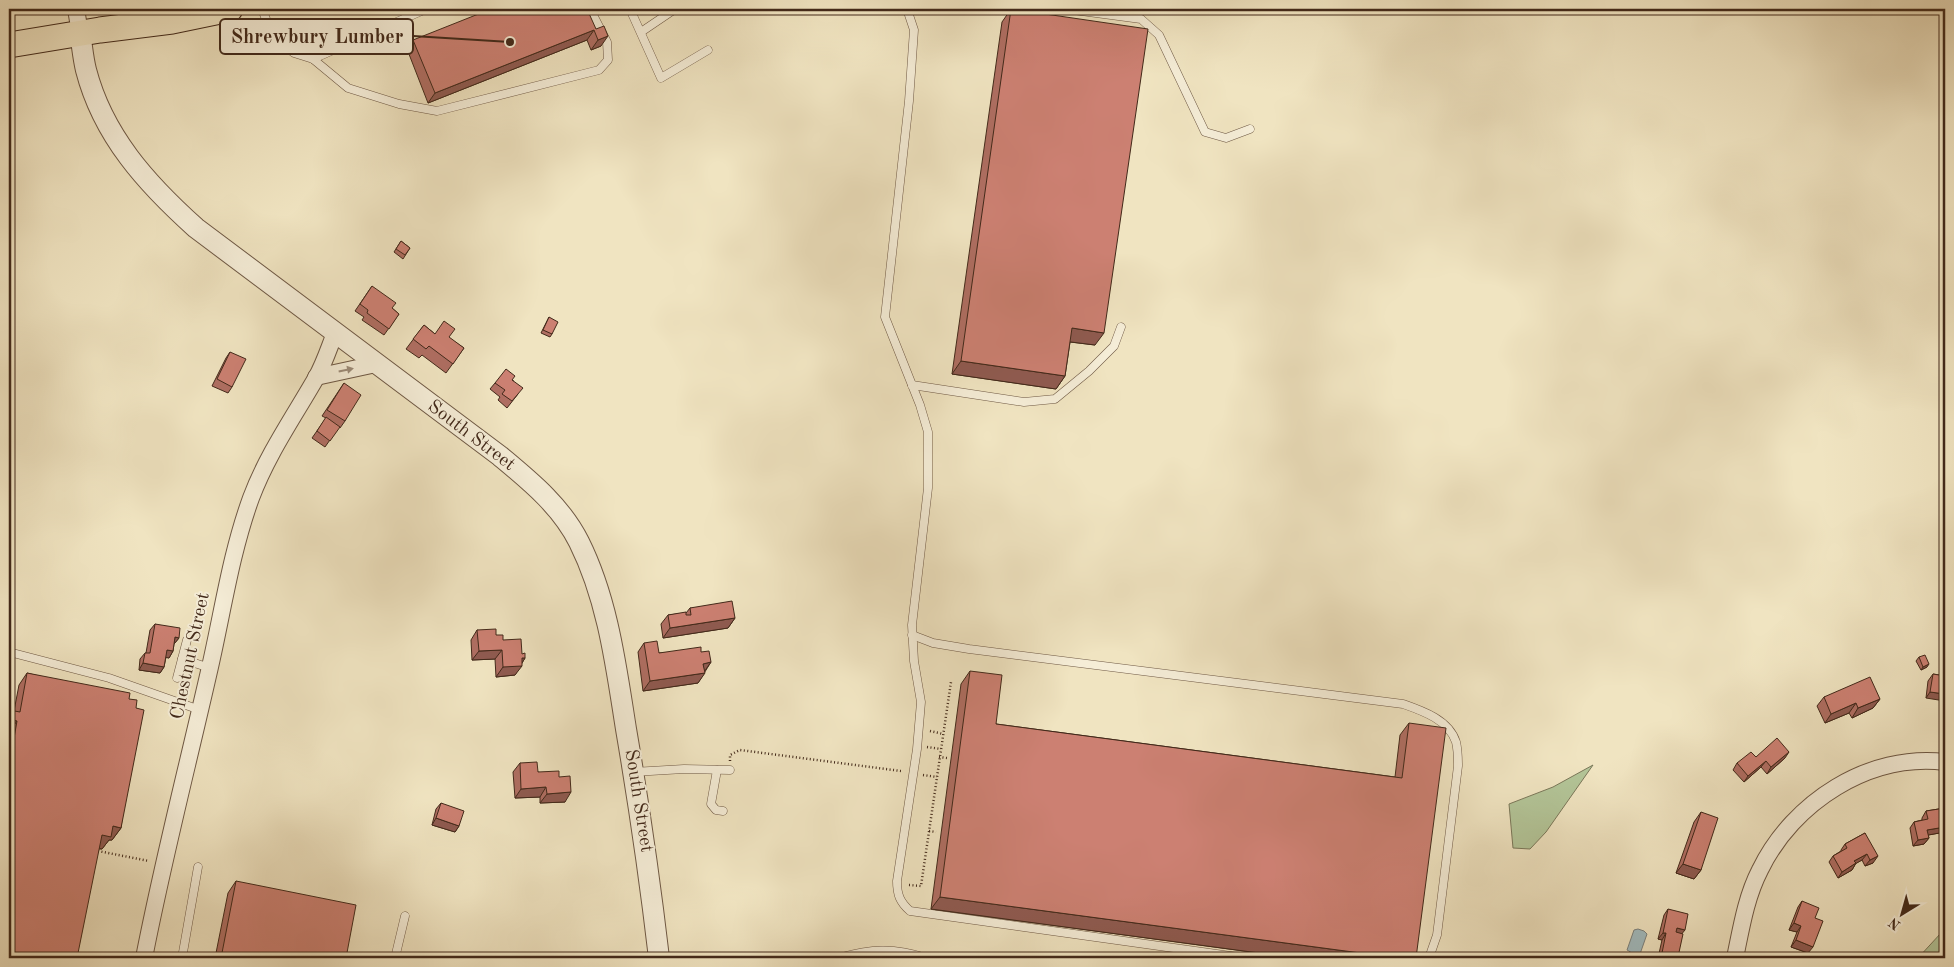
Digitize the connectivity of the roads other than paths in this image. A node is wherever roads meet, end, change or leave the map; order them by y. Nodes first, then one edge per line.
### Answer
1 (76, 9) edge
2 (230, 9) edge
3 (262, 9) edge
4 (426, 9) edge
5 (590, 9) edge
6 (630, 9) edge
7 (675, 9) edge
8 (907, 9) edge
9 (1066, 9) edge
10 (640, 32) junction
11 (80, 33) junction
12 (9, 45) edge
13 (708, 50) dead end
14 (313, 59) junction
15 (1250, 129) dead end
16 (1121, 327) dead end
17 (335, 333) junction
18 (376, 364) junction
19 (316, 377) junction
20 (912, 385) junction
21 (912, 635) junction
22 (187, 640) dead end
23 (9, 652) edge
24 (182, 659) junction
25 (210, 668) junction
26 (177, 678) dead end
27 (200, 710) junction
28 (1945, 762) edge
29 (730, 766) road end
30 (717, 770) junction
31 (633, 772) junction
32 (723, 811) dead end
33 (198, 867) dead end
34 (405, 916) dead end
35 (144, 958) edge
36 (182, 958) edge
37 (395, 958) edge
38 (659, 958) edge
39 (838, 958) edge
40 (926, 958) edge
41 (1245, 958) edge
42 (1429, 958) edge
43 (1735, 958) edge

1 - 11 street
2 - 11 main road
3 - 14 lane
4 - 14 lane
5 - 14 lane
6 - 10 lane
7 - 10 lane
8 - 20 lane
9 - 15 lane
10 - 13 lane
11 - 12 main road
11 - 17 street, South Street
16 - 20 lane
17 - 18 street, South Street
17 - 19 street, Chestnut Street
19 -> 18 street
18 - 31 street, South Street
19 - 25 street, Chestnut Street
20 - 21 lane
21 - 41 lane
21 - 42 lane
22 - 24 lane
23 - 27 lane
24 - 25 lane
24 - 26 lane
25 - 27 street, Chestnut Street
27 - 35 street, Chestnut Street
28 - 43 street
29 - 30 lane
30 - 31 lane
30 - 32 lane
31 - 38 street, South Street
33 - 36 lane
34 - 37 lane
39 - 40 lane

